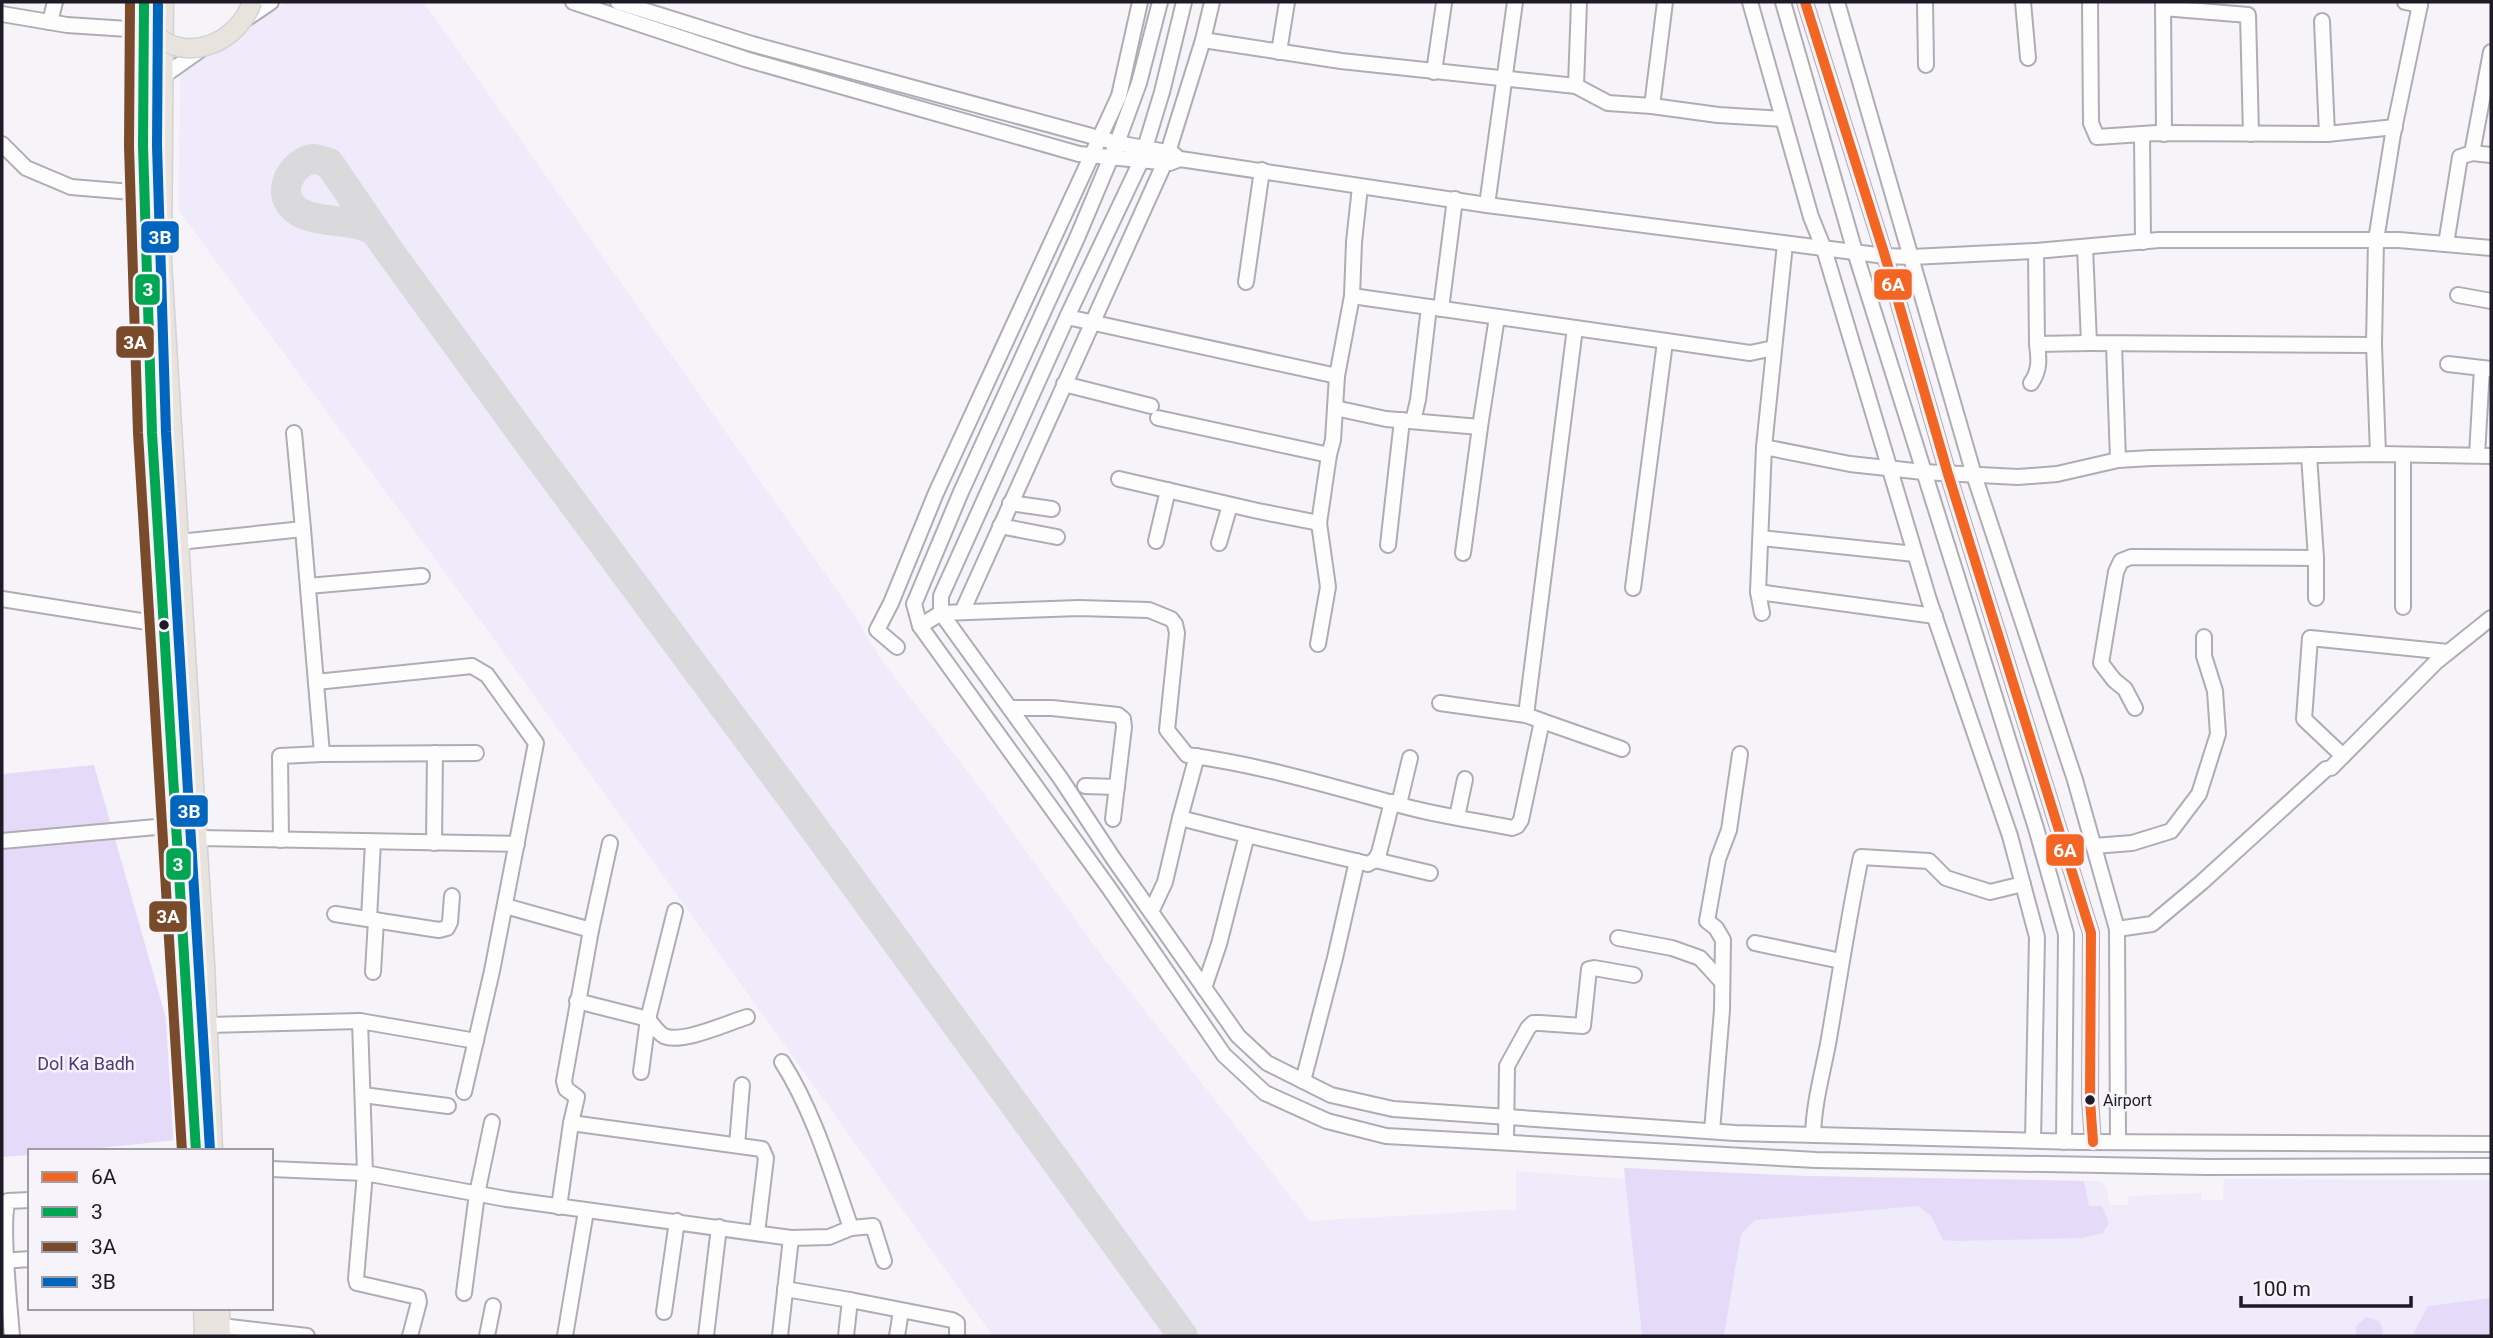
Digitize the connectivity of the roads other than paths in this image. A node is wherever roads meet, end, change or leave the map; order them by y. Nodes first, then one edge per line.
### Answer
1 (55, 2) edge
2 (135, 2) edge
3 (144, 2) edge
4 (164, 2) edge
5 (252, 2) edge
6 (271, 2) edge
7 (573, 2) edge
8 (618, 2) edge
9 (1140, 2) edge
10 (1160, 2) edge
11 (1184, 2) edge
12 (1212, 2) edge
13 (1287, 2) edge
14 (1515, 2) edge
15 (1579, 2) edge
16 (1665, 2) edge
17 (1750, 2) edge
18 (1783, 2) edge
19 (1805, 2) edge
20 (1837, 2) edge
21 (1925, 2) edge
22 (2023, 2) edge
23 (2090, 2) edge
24 (2405, 2) edge
25 (1444, 3) edge
26 (2420, 3) edge
27 (2163, 5) edge
28 (2, 14) edge
29 (2322, 21) dead end
30 (50, 22) junction
31 (143, 30) junction
32 (1203, 40) junction
33 (1279, 51) junction
34 (2491, 52) edge
35 (2028, 58) dead end
36 (1926, 65) dead end
37 (1434, 72) junction
38 (162, 77) junction
39 (1504, 79) junction
40 (2488, 83) edge
41 (1576, 86) junction
42 (1653, 106) junction
43 (1783, 119) junction
44 (2395, 127) junction
45 (2142, 134) junction
46 (2164, 134) junction
47 (2251, 134) junction
48 (2327, 134) junction
49 (1099, 137) junction
50 (1117, 143) junction
51 (2, 144) edge
52 (2472, 153) junction
53 (1143, 155) junction
54 (2491, 155) edge
55 (1090, 157) junction
56 (1172, 158) junction
57 (1111, 159) junction
58 (1262, 170) junction
59 (1360, 187) junction
60 (144, 193) junction
61 (1455, 199) junction
62 (1487, 205) junction
63 (2376, 240) junction
64 (2143, 242) junction
65 (1784, 244) junction
66 (2446, 244) junction
67 (2085, 247) junction
68 (2491, 248) edge
69 (1824, 249) junction
70 (2036, 251) junction
71 (1855, 252) junction
72 (1885, 256) junction
73 (1912, 257) junction
74 (1247, 282) dead end
75 (2458, 295) dead end
76 (1352, 296) junction
77 (2491, 302) edge
78 (1435, 308) junction
79 (1067, 317) junction
80 (1497, 317) junction
81 (1091, 322) junction
82 (1575, 328) junction
83 (1665, 342) junction
84 (2089, 343) junction
85 (2037, 344) junction
86 (2114, 345) junction
87 (2374, 345) junction
88 (1774, 348) junction
89 (2448, 364) dead end
90 (2486, 369) edge
91 (1337, 376) junction
92 (2031, 383) dead end
93 (1064, 384) junction
94 (1335, 408) junction
95 (1408, 421) junction
96 (1480, 427) junction
97 (294, 433) dead end
98 (1764, 447) junction
99 (2378, 454) junction
100 (1329, 455) junction
101 (2309, 455) junction
102 (2403, 456) junction
103 (2484, 456) edge
104 (2118, 460) junction
105 (1889, 468) junction
106 (1923, 472) junction
107 (1948, 474) junction
108 (1974, 475) junction
109 (1119, 479) dead end
110 (1168, 490) junction
111 (1010, 503) junction
112 (1230, 505) junction
113 (1052, 509) dead end
114 (1319, 523) junction
115 (1000, 526) junction
116 (303, 529) junction
117 (1057, 537) dead end
118 (1761, 538) junction
119 (1156, 541) dead end
120 (179, 542) junction
121 (1219, 543) dead end
122 (1388, 545) dead end
123 (1462, 553) dead end
124 (1915, 554) junction
125 (2316, 558) junction
126 (422, 576) dead end
127 (308, 586) junction
128 (1633, 588) dead end
129 (1758, 593) junction
130 (2316, 598) dead end
131 (2, 599) edge
132 (2403, 607) dead end
133 (962, 612) junction
134 (1762, 612) dead end
135 (941, 613) junction
136 (1935, 616) junction
137 (2491, 618) edge
138 (164, 625) junction
139 (920, 626) junction
140 (185, 628) junction
141 (2204, 637) dead end
142 (1318, 643) dead end
143 (897, 647) dead end
144 (2448, 652) junction
145 (316, 682) junction
146 (1440, 703) dead end
147 (1010, 708) junction
148 (2135, 708) dead end
149 (1526, 715) junction
150 (1542, 721) junction
151 (1622, 749) dead end
152 (435, 753) junction
153 (476, 753) dead end
154 (322, 754) junction
155 (1740, 754) dead end
156 (1197, 756) junction
157 (2343, 756) junction
158 (1410, 758) dead end
159 (1465, 779) dead end
160 (1085, 786) dead end
161 (1117, 787) junction
162 (1395, 803) junction
163 (1457, 817) junction
164 (1180, 818) junction
165 (1113, 819) dead end
166 (178, 825) junction
167 (1247, 835) junction
168 (198, 838) junction
169 (281, 840) junction
170 (2, 841) edge
171 (373, 842) junction
172 (435, 842) junction
173 (610, 843) dead end
174 (517, 844) junction
175 (2094, 846) junction
176 (1375, 860) junction
177 (1357, 861) junction
178 (1430, 873) dead end
179 (2023, 884) junction
180 (452, 896) dead end
181 (505, 906) junction
182 (675, 911) dead end
183 (1151, 912) junction
184 (335, 914) dead end
185 (372, 919) junction
186 (2117, 929) junction
187 (591, 930) junction
188 (1618, 938) dead end
189 (1755, 943) dead end
190 (1841, 961) junction
191 (373, 972) dead end
192 (1634, 975) dead end
193 (1722, 982) junction
194 (1204, 988) junction
195 (577, 1001) junction
196 (747, 1017) dead end
197 (648, 1019) junction
198 (360, 1021) junction
199 (208, 1025) junction
200 (476, 1041) junction
201 (782, 1062) dead end
202 (640, 1072) dead end
203 (1303, 1081) junction
204 (742, 1085) dead end
205 (464, 1092) dead end
206 (363, 1095) junction
207 (448, 1106) dead end
208 (1507, 1116) junction
209 (492, 1122) dead end
210 (570, 1123) junction
211 (1708, 1131) junction
212 (1813, 1135) junction
213 (2033, 1140) junction
214 (1506, 1142) junction
215 (2064, 1142) junction
216 (2086, 1142) junction
217 (2118, 1142) junction
218 (2491, 1144) edge
219 (737, 1146) junction
220 (196, 1149) edge
221 (213, 1149) edge
222 (1703, 1153) junction
223 (2074, 1165) junction
224 (2491, 1166) edge
225 (273, 1169) edge
226 (365, 1173) junction
227 (477, 1194) junction
228 (28, 1200) edge
229 (559, 1207) junction
230 (586, 1211) junction
231 (677, 1221) junction
232 (719, 1227) junction
233 (851, 1228) junction
234 (757, 1233) junction
235 (791, 1238) junction
236 (28, 1259) edge
237 (3, 1261) edge
238 (884, 1261) dead end
239 (785, 1289) junction
240 (464, 1293) dead end
241 (850, 1300) junction
242 (493, 1306) dead end
243 (202, 1310) edge
244 (6, 1311) edge
245 (901, 1311) junction
246 (664, 1312) dead end
247 (221, 1324) edge
248 (12, 1336) edge
249 (204, 1336) edge
250 (307, 1336) edge
251 (410, 1336) edge
252 (487, 1336) edge
253 (565, 1336) edge
254 (706, 1336) edge
255 (780, 1336) edge
256 (846, 1336) edge
257 (897, 1336) edge
258 (957, 1336) edge

1 - 30 street
2 - 5 main road, bridge
3 - 31 main road
4 - 38 main road
6 - 38 street
7 - 55 street
8 - 49 street
9 - 49 street
10 - 50 street
11 - 53 street
12 - 32 street
13 - 33 street
14 - 39 street
15 - 41 street
16 - 42 street
17 - 43 street
18 - 71 street
19 - 72 street
20 - 73 street
21 - 36 street
22 - 35 street
23 - 45 street
24 - 26 street
25 - 37 street
26 - 44 street
27 - 46 street
27 - 47 street
28 - 30 street
29 - 48 street
30 - 31 street
31 - 60 main road
32 - 33 street
32 - 56 street
33 - 37 street
34 - 40 street
37 - 39 street
38 - 120 main road
39 - 41 street
39 - 62 street
40 - 52 street
41 - 42 street
42 - 43 street
43 - 69 street
44 - 48 street
44 - 63 street
45 - 46 street
45 - 64 street
46 - 47 street
47 - 48 street
49 - 50 street
49 - 55 street
50 - 53 street
50 - 57 street
51 - 60 street
52 - 54 street
52 - 66 street
53 - 56 street
53 - 57 street
53 - 79 street
55 - 57 street
55 - 143 street
56 - 58 street
56 - 81 street
57 - 139 street
58 - 59 street
58 - 74 street
59 - 61 street
59 - 76 street
60 - 138 main road
61 - 62 street
61 - 78 street
62 - 65 street
63 - 64 street
63 - 66 street
63 - 87 street
64 - 67 street
65 - 69 street
65 - 88 street
66 - 68 street
67 - 70 street
67 - 84 street
69 - 71 street
69 - 105 street
70 - 73 street
70 - 85 street
71 - 72 street
71 - 106 street
72 - 73 street
72 - 107 street
73 - 108 street
75 - 77 street
76 - 78 street
76 - 91 street
78 - 80 street
78 - 95 street
79 - 81 street
79 - 135 street
80 - 82 street
80 - 96 street
81 - 91 street
81 - 93 street
82 - 83 street
82 - 149 street
83 - 88 street
83 - 128 street
84 - 85 street
84 - 86 street
85 - 92 street
86 - 87 street
86 - 104 street
87 - 99 street
88 - 98 street
89 - 90 street
90 - 103 street
91 - 94 street
93 - 100 street
93 - 111 street
94 - 95 street
94 - 100 street
95 - 96 street
95 - 122 street
96 - 123 street
97 - 116 street
98 - 105 street
98 - 118 street
99 - 101 street
99 - 102 street
100 - 114 street
101 - 104 street
101 - 125 street
102 - 103 street
102 - 132 street
104 - 108 street
105 - 106 street
105 - 124 street
106 - 107 street
106 - 215 street
107 - 108 street
107 - 216 street
108 - 175 street
109 - 110 street
110 - 112 street
110 - 119 street
111 - 113 street
111 - 115 street
112 - 114 street
112 - 121 street
114 - 142 street
115 - 117 street
115 - 133 street
116 - 120 street
116 - 127 street
118 - 124 street
118 - 129 street
120 - 140 main road
124 - 136 street
125 - 130 street
125 - 148 street
126 - 127 street
127 - 145 street
129 - 134 street
129 - 136 street
131 - 138 street
133 - 135 street
133 - 156 street
135 - 139 street
135 - 147 street
136 - 179 street
137 - 144 street
138 - 140 street
138 - 166 main road
139 - 214 street
140 - 168 main road
141 - 175 street
144 - 157 street
144 - 157 street
145 - 154 street
145 - 174 street
146 - 149 street
147 - 161 street
147 - 183 street
149 - 150 street
150 - 151 street
150 - 163 street
152 - 153 street
152 - 154 street
152 - 172 street
154 - 169 street
155 - 193 street
156 - 162 street
156 - 164 street
157 - 186 street
158 - 162 street
159 - 163 street
160 - 161 street
161 - 165 street
162 - 163 street
162 - 176 street
164 - 167 street
164 - 183 street
166 - 170 street
166 - 220 main road
167 - 177 street
167 - 194 street
168 - 169 street
168 - 199 main road
169 - 171 street
171 - 172 street
171 - 185 street
172 - 174 street
173 - 187 street
174 - 181 street
175 - 186 street
176 - 177 street
176 - 178 street
177 - 203 street
179 - 190 street
179 - 213 street
180 - 185 street
181 - 187 street
181 - 200 street
182 - 197 street
183 - 194 street
184 - 185 street
185 - 191 street
186 - 217 street
187 - 195 street
188 - 193 street
189 - 190 street
190 - 212 street
192 - 208 street
193 - 211 street
194 - 203 street
195 - 197 street
195 - 210 street
196 - 197 street
197 - 202 street
198 - 199 street
198 - 200 street
198 - 206 street
199 - 221 main road
200 - 205 street
201 - 233 street
203 - 208 street
204 - 219 street
206 - 207 street
206 - 226 street
208 - 211 street
208 - 214 street
209 - 227 street
210 - 219 street
210 - 229 street
211 - 212 street
211 - 222 street
212 - 213 street
213 - 215 street
214 - 222 street
215 - 216 street
216 - 217 street
216 - 223 street
217 - 218 street
219 - 234 street
222 - 223 street
223 - 224 street
225 - 226 street
226 - 227 street
226 - 251 street
227 - 229 street
227 - 240 street
228 - 237 street
229 - 230 street
230 - 231 street
230 - 253 street
231 - 232 street
231 - 246 street
232 - 234 street
232 - 254 street
233 - 235 street
233 - 238 street
234 - 235 street
235 - 239 street
236 - 237 street
237 - 244 street
239 - 241 street
239 - 255 street
241 - 245 street
241 - 256 street
242 - 252 street
243 - 249 main road
244 - 248 street
245 - 257 street
245 - 258 street
247 - 250 street

